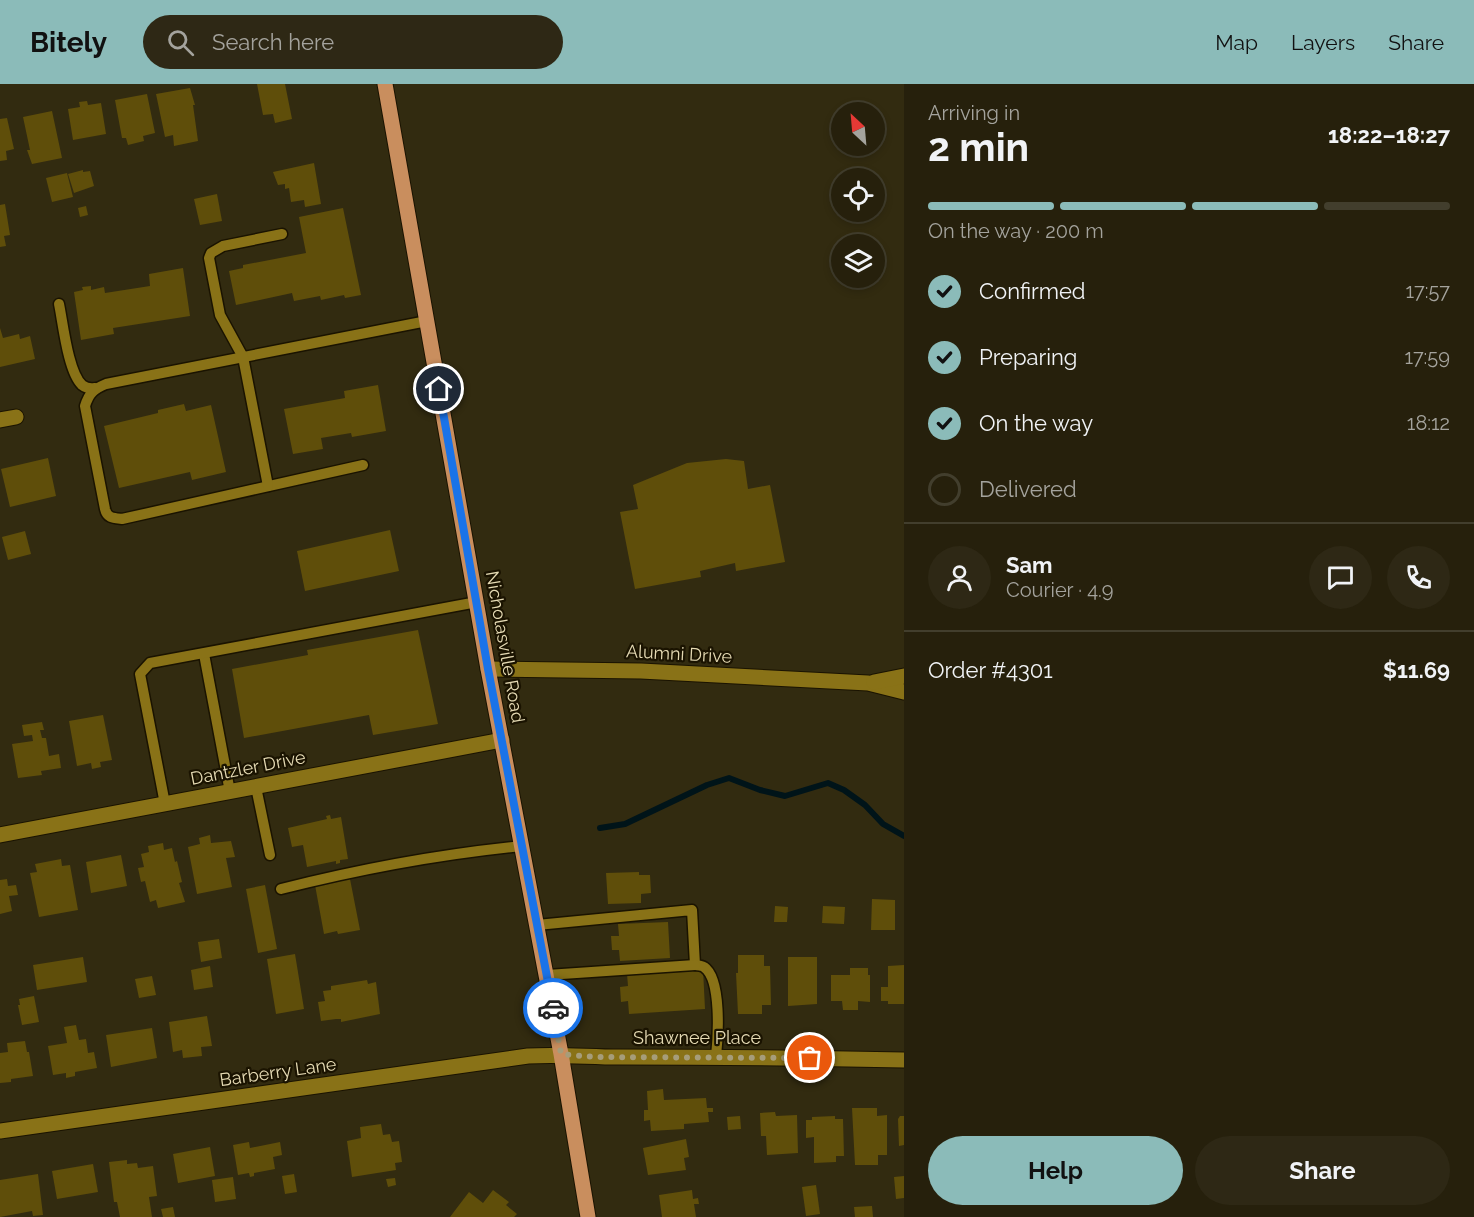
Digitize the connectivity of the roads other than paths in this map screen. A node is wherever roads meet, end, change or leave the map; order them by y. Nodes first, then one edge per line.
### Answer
1 (385, 84) edge
2 (282, 234) dead end
3 (58, 304) dead end
4 (427, 321) junction
5 (243, 357) junction
6 (95, 388) junction
7 (16, 417) dead end
8 (0, 420) edge
9 (363, 465) dead end
10 (268, 486) junction
11 (477, 602) junction
12 (204, 654) junction
13 (488, 669) junction
14 (904, 676) edge
15 (868, 683) junction
16 (904, 692) edge
17 (502, 740) junction
18 (256, 787) junction
19 (230, 792) junction
20 (165, 804) junction
21 (0, 835) edge
22 (522, 846) junction
23 (270, 855) dead end
24 (281, 889) dead end
25 (537, 925) junction
26 (695, 965) junction
27 (547, 975) junction
28 (561, 1054) junction
29 (716, 1057) junction
30 (904, 1060) edge
31 (0, 1131) edge
32 (588, 1217) edge

1 - 4 main road, Nicholasville Road
2 - 5 lane
3 - 6 lane
4 - 5 lane
4 - 11 main road, Nicholasville Road
5 - 6 lane
5 - 10 lane
6 - 10 lane
7 - 8 street
9 - 10 lane
11 - 12 lane
11 - 13 main road, Nicholasville Road
12 - 19 lane
12 - 20 lane
13 - 15 street, Alumni Drive
13 - 17 main road, Nicholasville Road
14 - 15 street, Alumni Drive
15 - 16 street, Alumni Drive
17 - 18 street, Dantzler Drive
17 - 22 main road, Nicholasville Road
18 - 19 street, Dantzler Drive
18 - 23 lane
19 - 20 street, Dantzler Drive
20 - 21 street, Dantzler Drive
22 - 24 lane
22 - 25 main road, Nicholasville Road
25 - 26 lane
25 - 27 main road, Nicholasville Road
26 - 27 lane
26 - 29 lane
27 - 28 main road, Nicholasville Road
28 - 29 street, Shawnee Place
28 - 31 street, Barberry Lane
28 - 32 main road, Nicholasville Road
29 - 30 street, Shawnee Place

